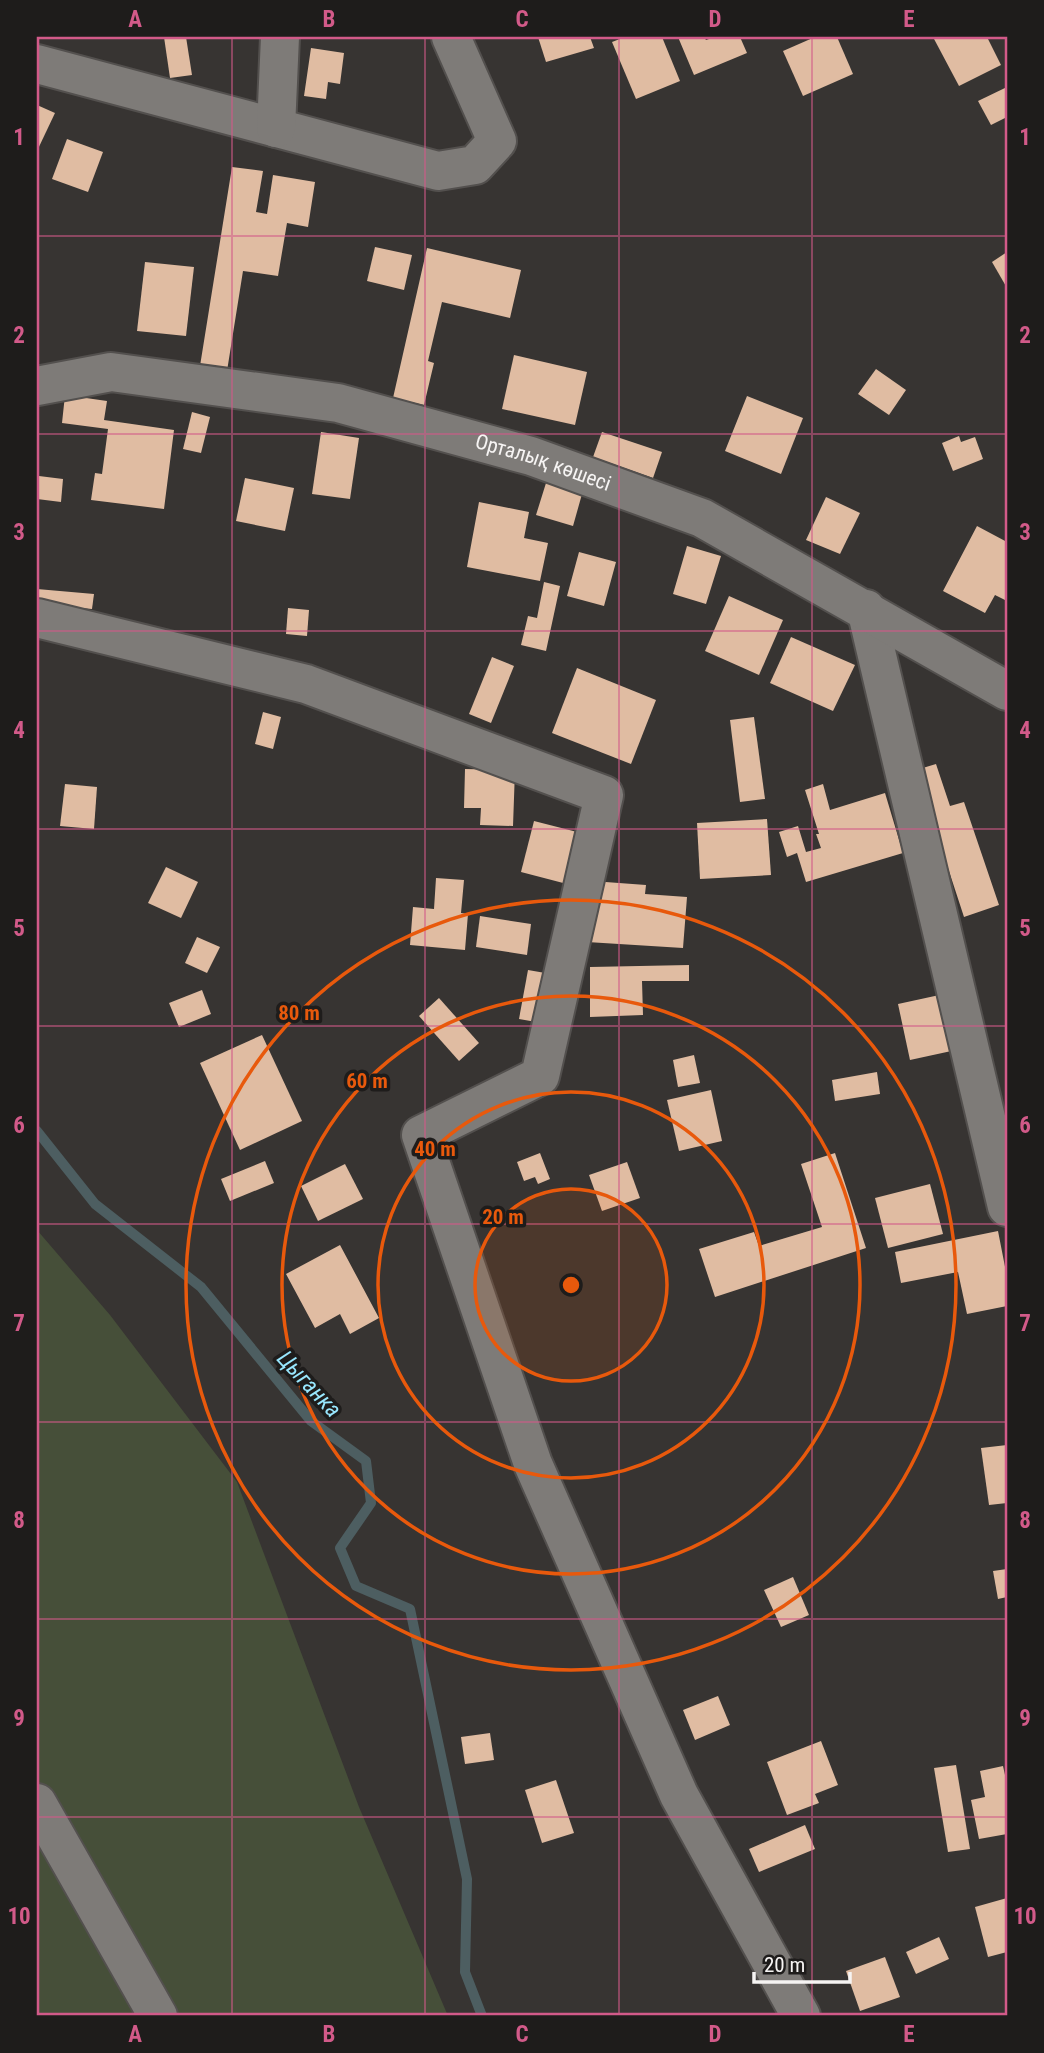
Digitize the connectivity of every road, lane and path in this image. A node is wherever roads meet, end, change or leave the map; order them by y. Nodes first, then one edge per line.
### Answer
1 (280, 37) edge
2 (451, 37) edge
3 (37, 64) edge
4 (276, 128) junction
5 (37, 386) edge
6 (866, 609) junction
7 (37, 618) edge
8 (1007, 691) edge
9 (1007, 1207) edge
10 (37, 1803) edge
11 (158, 2016) edge
12 (801, 2016) edge

1 - 4 street
2 - 4 street
3 - 4 street
5 - 6 street, Орталық көшесі
6 - 8 street, Орталық көшесі
6 - 9 street
7 - 12 street
10 - 11 street

